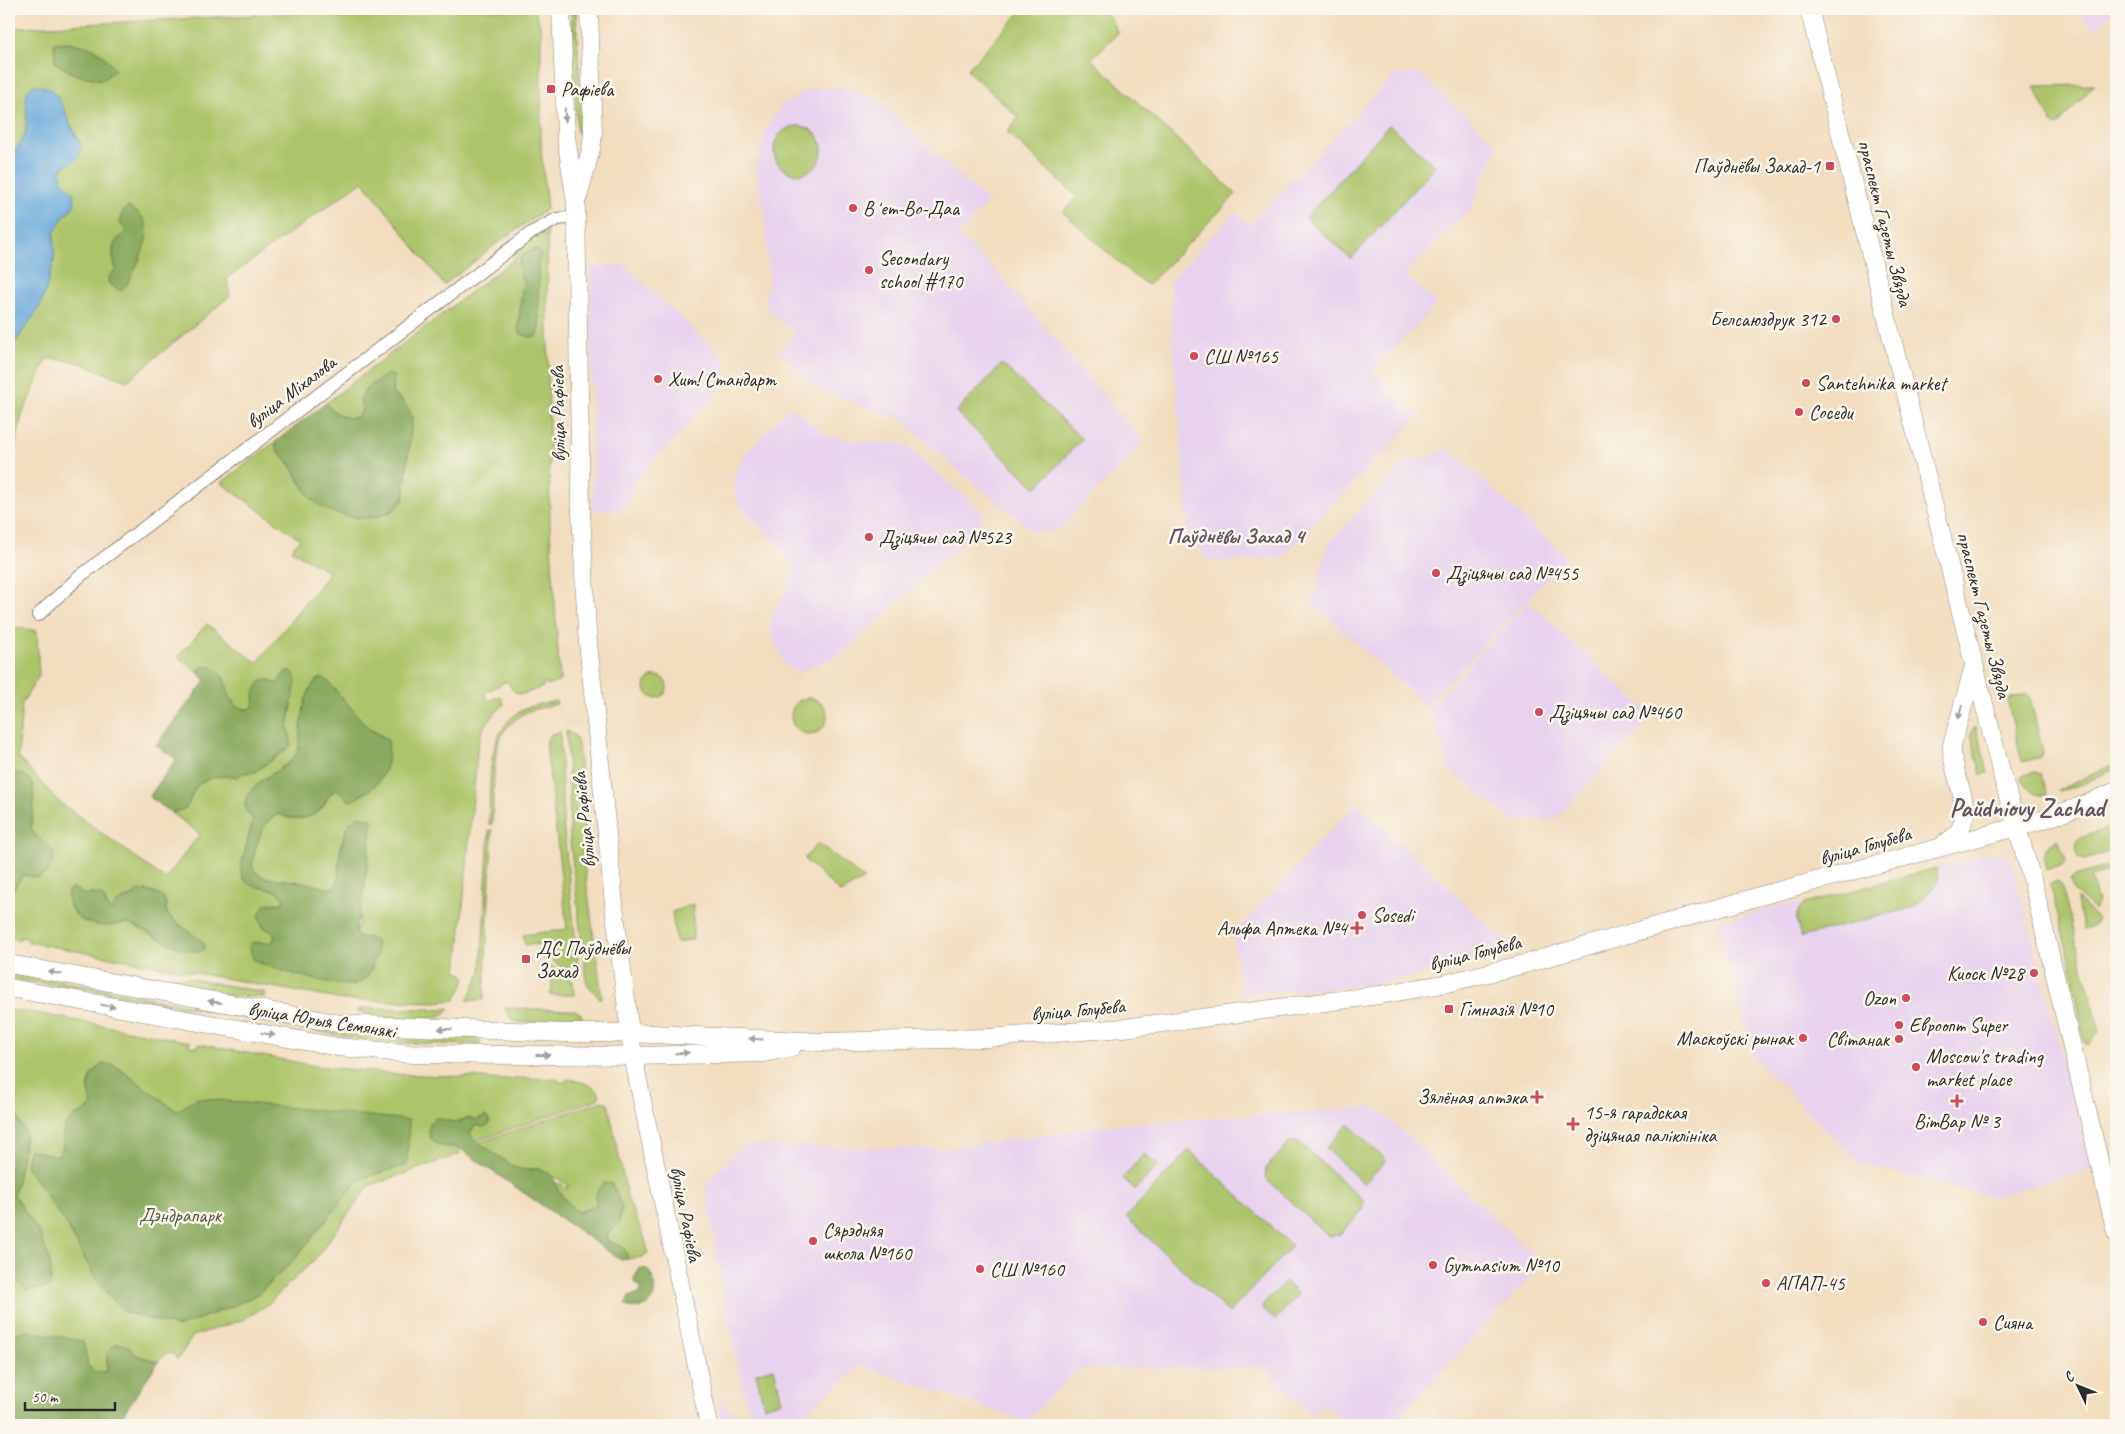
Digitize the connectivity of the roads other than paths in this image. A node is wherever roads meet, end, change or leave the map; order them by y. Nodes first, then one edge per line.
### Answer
1 (552, 9) edge
2 (560, 9) edge
3 (589, 9) edge
4 (595, 9) edge
5 (1809, 9) edge
6 (562, 31) junction
7 (589, 33) junction
8 (577, 210) junction
9 (38, 614) dead end
10 (1974, 666) junction
11 (2116, 791) edge
12 (2018, 826) junction
13 (1938, 847) junction
14 (9, 964) edge
15 (9, 988) edge
16 (630, 1033) junction
17 (823, 1042) junction
18 (633, 1056) junction
19 (2116, 1232) edge
20 (709, 1425) edge

1 - 6 main road
2 - 6 main road, вуліца Рафіева
3 - 7 main road, вуліца Рафіева
4 - 7 main road
5 - 10 main road, праспект Газеты Звязда
6 -> 8 main road, вуліца Рафіева
7 - 8 main road, вуліца Рафіева
8 - 9 street, вуліца Міхалова
8 - 16 main road, вуліца Рафіева
10 - 12 main road, праспект Газеты Звязда
10 -> 13 main road
11 - 12 main road, вуліца Голубева
12 - 13 main road, вуліца Голубева
12 - 19 main road, праспект Газеты Звязда
13 - 17 main road, вуліца Голубева
16 -> 14 main road, вуліца Юрыя Семянякі
15 -> 18 main road, вуліца Юрыя Семянякі
17 -> 16 main road, вуліца Голубева
16 - 18 main road, вуліца Рафіева
18 -> 17 main road, вуліца Голубева
18 - 20 main road, вуліца Рафіева

